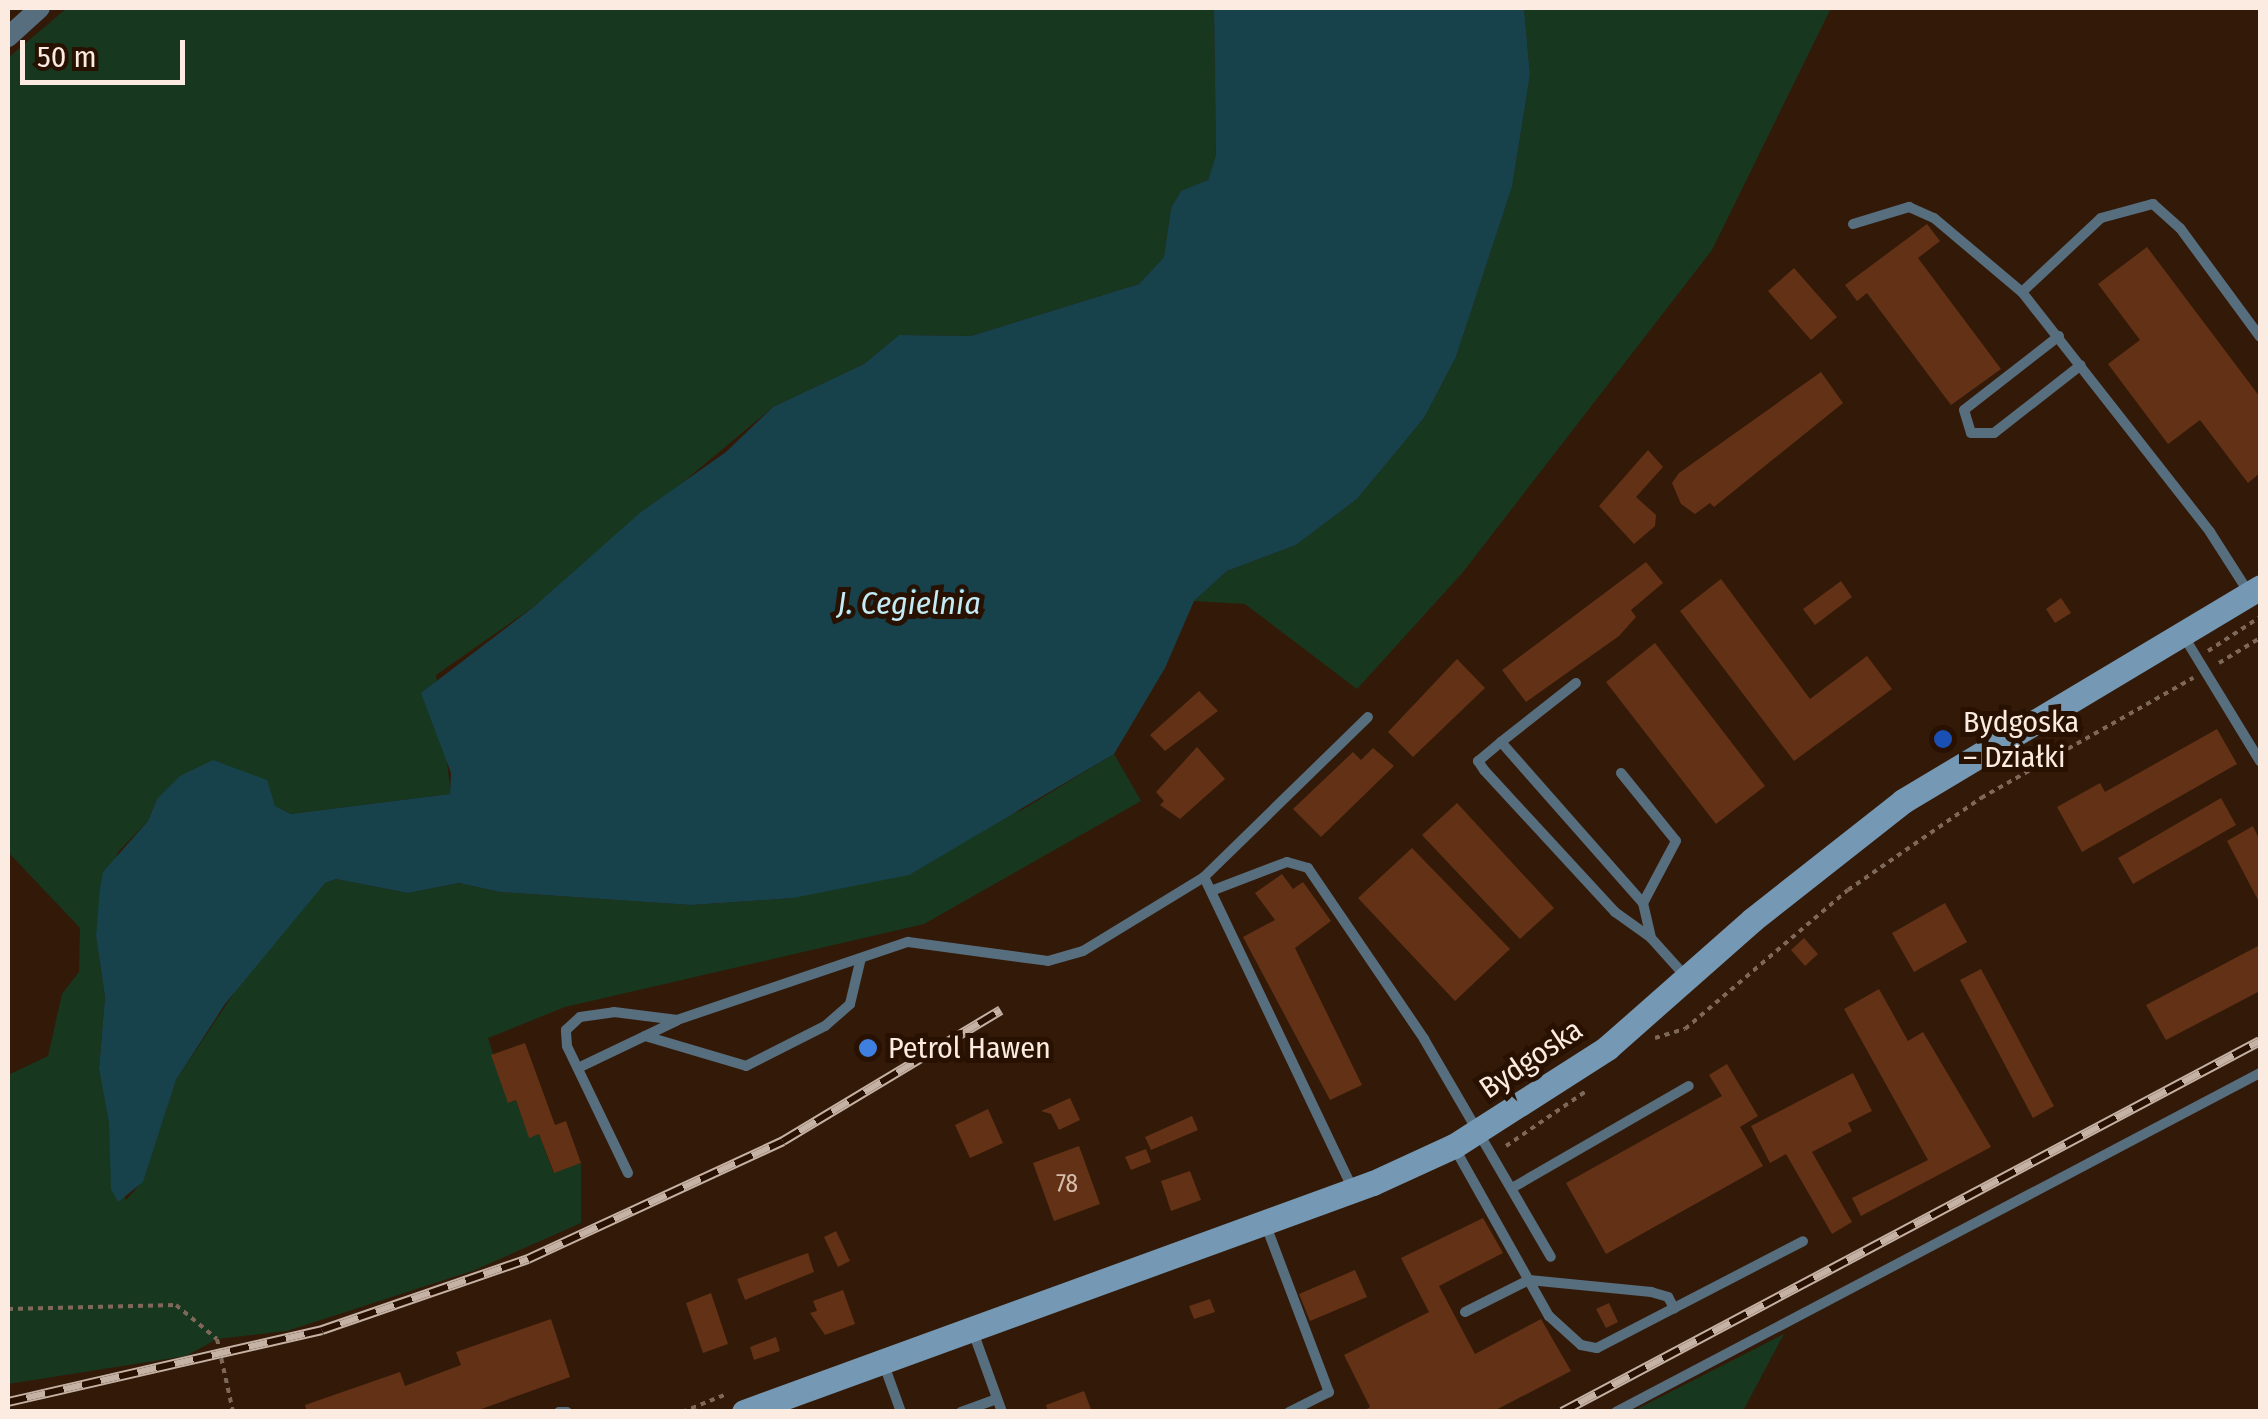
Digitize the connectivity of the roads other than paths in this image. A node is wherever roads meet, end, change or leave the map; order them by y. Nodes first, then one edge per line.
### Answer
1 (40, 8) edge
2 (8, 37) edge
3 (1853, 224) dead end
4 (2022, 292) junction
5 (2059, 336) junction
6 (2260, 337) edge
7 (2081, 365) junction
8 (2257, 599) edge
9 (2182, 634) junction
10 (1576, 683) dead end
11 (1368, 717) dead end
12 (1501, 742) junction
13 (2260, 761) edge
14 (1621, 772) dead end
15 (1204, 876) junction
16 (1211, 891) junction
17 (1642, 904) junction
18 (1651, 938) junction
19 (860, 958) junction
20 (1687, 977) junction
21 (677, 1020) junction
22 (645, 1036) junction
23 (578, 1068) junction
24 (2260, 1073) edge
25 (1689, 1086) dead end
26 (1480, 1132) junction
27 (1454, 1146) junction
28 (628, 1172) dead end
29 (1512, 1188) junction
30 (1353, 1190) junction
31 (1265, 1222) junction
32 (1804, 1242) dead end
33 (1551, 1257) dead end
34 (1528, 1280) junction
35 (1674, 1308) junction
36 (1464, 1312) dead end
37 (972, 1328) junction
38 (883, 1361) junction
39 (997, 1399) junction
40 (738, 1402) edge
41 (559, 1412) edge
42 (567, 1412) edge
43 (901, 1412) edge
44 (961, 1412) edge
45 (1002, 1412) edge
46 (1289, 1412) edge
47 (1616, 1412) edge

1 - 2 street
3 - 4 lane
4 - 5 lane
4 - 6 lane
5 - 7 lane
5 - 7 lane
7 - 8 lane
8 - 9 street, Bydgoska
9 - 13 lane
9 - 20 street, Bydgoska
10 - 12 lane
11 - 15 lane
12 - 17 lane
12 - 18 lane
14 - 17 lane
15 - 16 lane
15 - 19 lane
16 - 26 lane
16 - 30 lane
17 - 18 lane
18 - 20 lane
19 - 21 lane
19 - 22 lane
20 - 26 street, Bydgoska
21 - 22 lane
21 - 23 lane
22 - 23 lane
23 - 28 lane
24 - 47 lane
25 - 29 lane
26 - 27 street, Bydgoska
26 - 29 lane
27 - 30 street, Bydgoska
27 - 34 lane
29 - 33 lane
30 - 31 street, Bydgoska
31 - 37 street, Bydgoska
31 - 46 lane
32 - 35 lane
34 - 35 lane
34 - 35 lane
34 - 36 lane
37 - 38 street, Bydgoska
37 - 39 lane
38 - 40 street, Bydgoska
38 - 43 lane
39 - 44 lane
39 - 45 lane
41 - 42 lane

